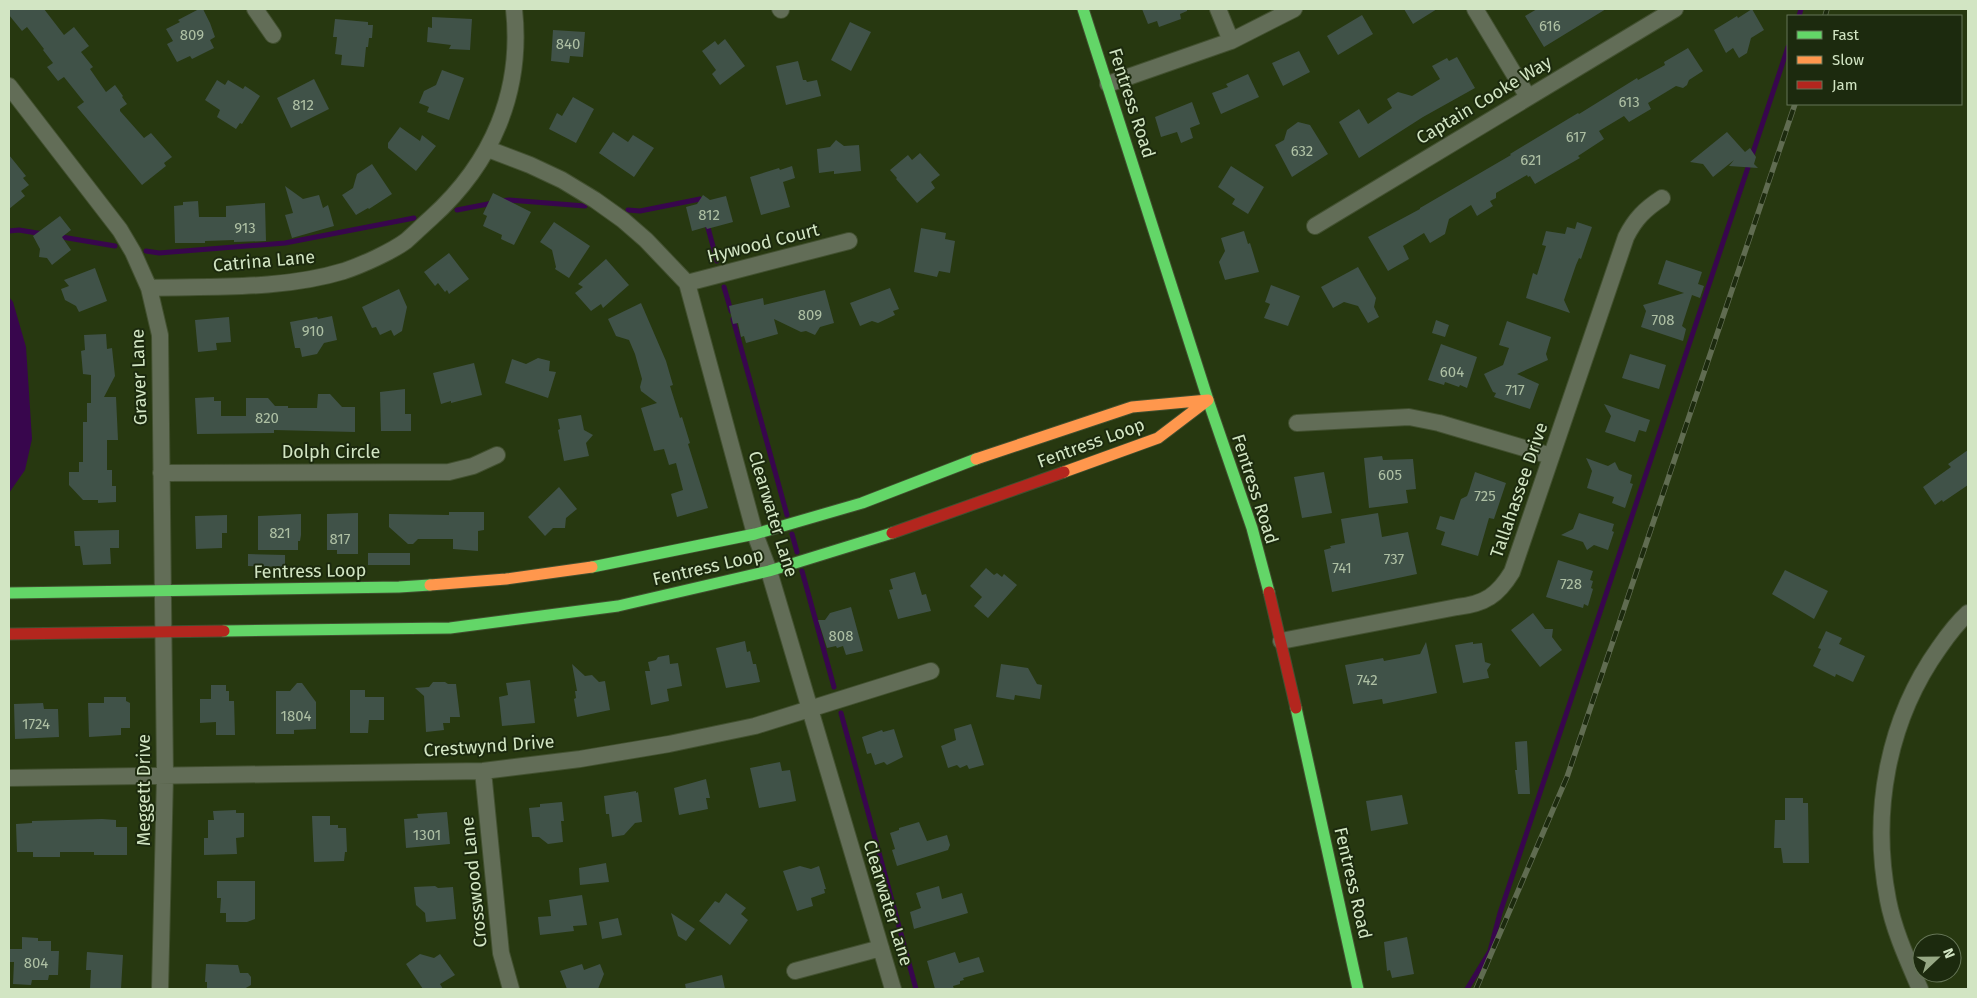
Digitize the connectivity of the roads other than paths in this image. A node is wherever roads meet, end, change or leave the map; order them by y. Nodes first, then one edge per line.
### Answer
1 (254, 9) edge
2 (514, 9) edge
3 (1082, 9) edge
4 (1218, 9) edge
5 (1294, 9) edge
6 (1475, 9) edge
7 (1675, 9) edge
8 (273, 35) dead end
9 (1231, 41) junction
10 (1108, 84) junction
11 (9, 86) edge
12 (1528, 97) junction
13 (488, 149) junction
14 (1662, 198) dead end
15 (1315, 226) dead end
16 (849, 241) dead end
17 (687, 283) junction
18 (149, 288) junction
19 (1208, 400) junction
20 (1296, 423) dead end
21 (497, 454) dead end
22 (1552, 456) junction
23 (161, 473) junction
24 (755, 534) junction
25 (769, 571) junction
26 (162, 592) junction
27 (9, 593) edge
28 (1968, 613) edge
29 (163, 633) junction
30 (9, 634) edge
31 (1281, 640) junction
32 (931, 670) dead end
33 (811, 709) junction
34 (483, 770) junction
35 (165, 776) junction
36 (9, 778) edge
37 (881, 948) junction
38 (796, 971) dead end
39 (160, 989) edge
40 (511, 989) edge
41 (893, 989) edge
42 (1358, 989) edge
43 (1920, 989) edge

1 - 8 street
2 - 13 street, Catrina Lane
3 - 10 street, Fentress Road
4 - 9 street
5 - 9 street
6 - 12 street
7 - 12 street, Captain Cooke Way
9 - 10 street
10 - 19 street, Fentress Road
11 - 18 street, Graver Lane
12 - 15 street, Captain Cooke Way
13 - 17 street, Clearwater Lane
13 - 18 street, Catrina Lane
14 - 22 street, Tallahassee Drive
16 - 17 street, Hywood Court
17 - 24 street, Clearwater Lane
18 - 23 street, Graver Lane
19 - 24 street, Fentress Loop
19 - 25 street, Fentress Loop
19 - 31 street, Fentress Road
20 - 22 street
21 - 23 street, Dolph Circle
22 - 31 street, Tallahassee Drive
23 - 26 street, Graver Lane
24 - 25 street, Clearwater Lane
24 - 26 street, Fentress Loop
25 - 29 street, Fentress Loop
25 - 33 street, Clearwater Lane
26 - 27 street, Fentress Loop
26 - 29 street, Meggett Drive
28 - 43 street
29 - 30 street, Fentress Loop
29 - 35 street, Meggett Drive
31 - 42 street, Fentress Road
32 - 33 street, Crestwynd Drive
33 - 34 street, Crestwynd Drive
33 - 37 street, Clearwater Lane
34 - 35 street, Crestwynd Drive
34 - 40 street, Crosswood Lane
35 - 36 street
35 - 39 street, Meggett Drive
37 - 38 street
37 - 41 street, Clearwater Lane

